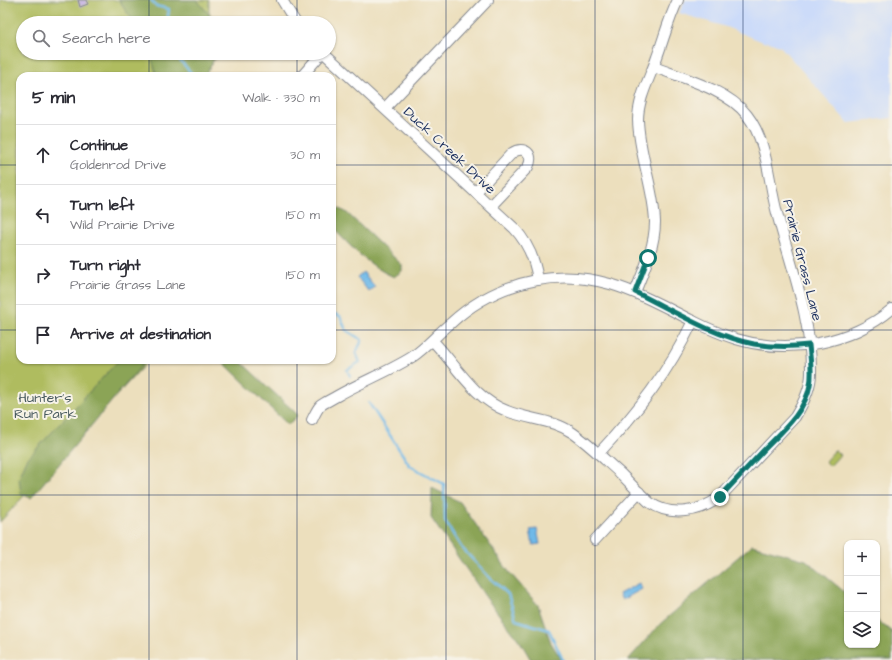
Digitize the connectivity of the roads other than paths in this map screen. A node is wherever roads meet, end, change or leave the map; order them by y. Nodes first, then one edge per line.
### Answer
1 (282, 0) edge
2 (488, 0) edge
3 (678, 0) edge
4 (292, 16) edge
5 (317, 60) edge
6 (331, 60) edge
7 (654, 66) junction
8 (306, 72) edge
9 (385, 108) junction
10 (476, 192) junction
11 (492, 206) junction
12 (538, 280) junction
13 (635, 292) junction
14 (892, 309) edge
15 (693, 320) junction
16 (433, 341) junction
17 (809, 345) junction
18 (312, 420) dead end
19 (599, 454) junction
20 (639, 492) junction
21 (595, 540) dead end

1 - 4 street
2 - 9 street
3 - 7 street
5 - 8 street
6 - 9 street, Duck Creek Drive
7 - 13 street
7 - 17 street, Prairie Grass Lane
9 - 10 street, Duck Creek Drive
10 - 11 street, Duck Creek Drive
10 - 11 street
11 - 12 street, Duck Creek Drive
12 - 13 street
12 - 16 street
13 - 15 street
14 - 17 street
15 - 17 street
15 - 19 street
16 - 18 street
16 - 19 street, Prairie Grass Lane
17 - 20 street, Prairie Grass Lane
19 - 20 street, Prairie Grass Lane
20 - 21 street

